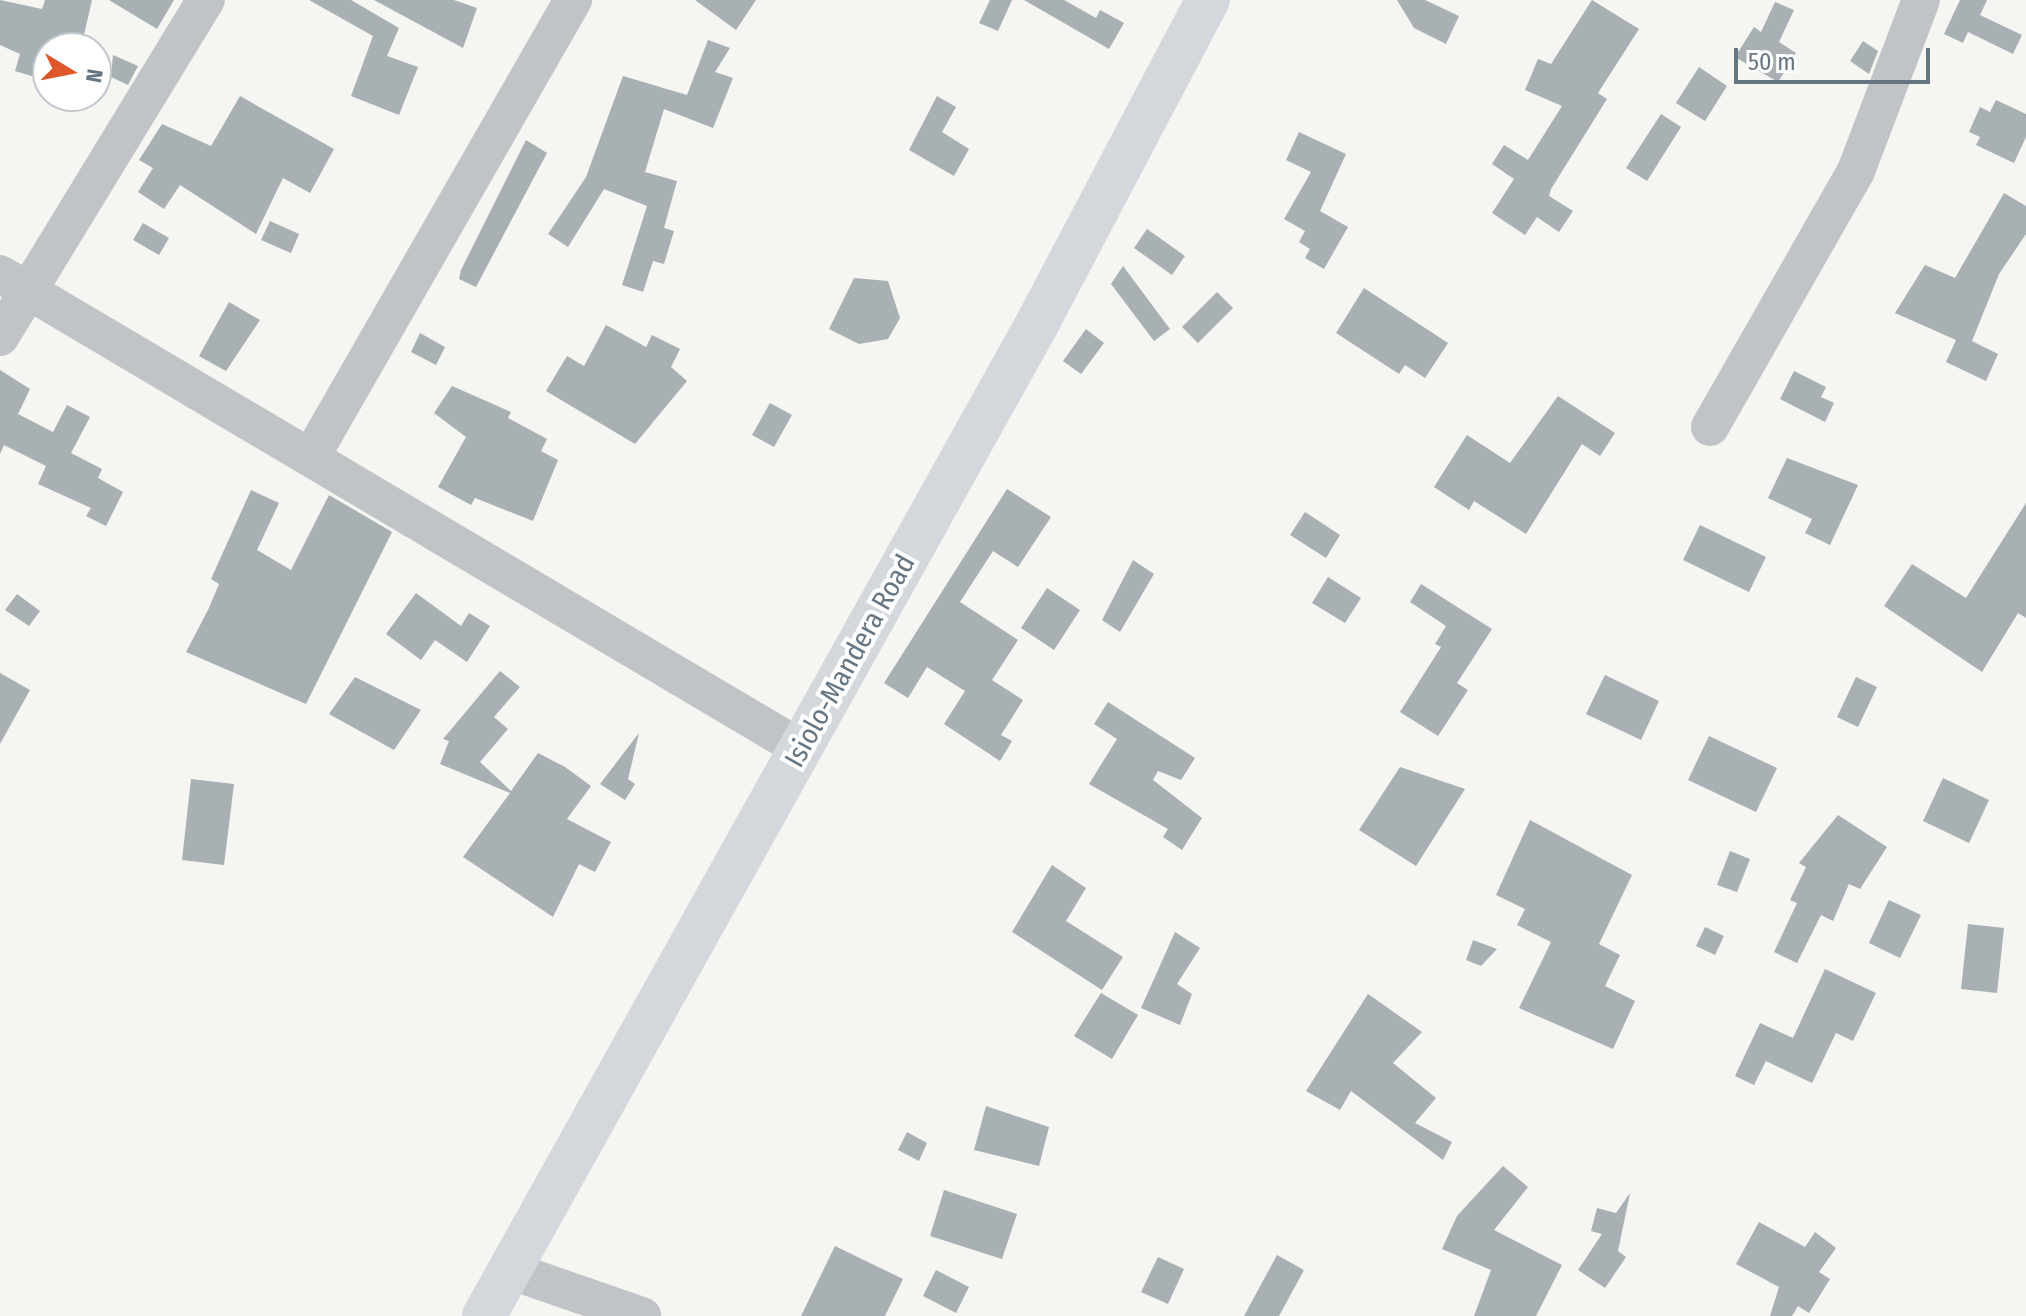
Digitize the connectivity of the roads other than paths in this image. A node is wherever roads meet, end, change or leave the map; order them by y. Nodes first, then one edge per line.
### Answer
1 (206, 0) edge
2 (573, 0) edge
3 (1208, 0) edge
4 (1921, 0) edge
5 (16, 282) edge
6 (0, 337) edge
7 (1710, 427) dead end
8 (312, 455) junction
9 (802, 749) junction
10 (509, 1270) junction
11 (484, 1316) edge
12 (642, 1316) edge

1 - 5 street
2 - 8 street
3 - 9 highway, Isiolo-Mandera Road
4 - 7 street
5 - 6 street
5 - 8 street
8 - 9 street
9 - 10 highway, Isiolo-Mandera Road
10 - 11 highway, Isiolo-Mandera Road
10 - 12 street

